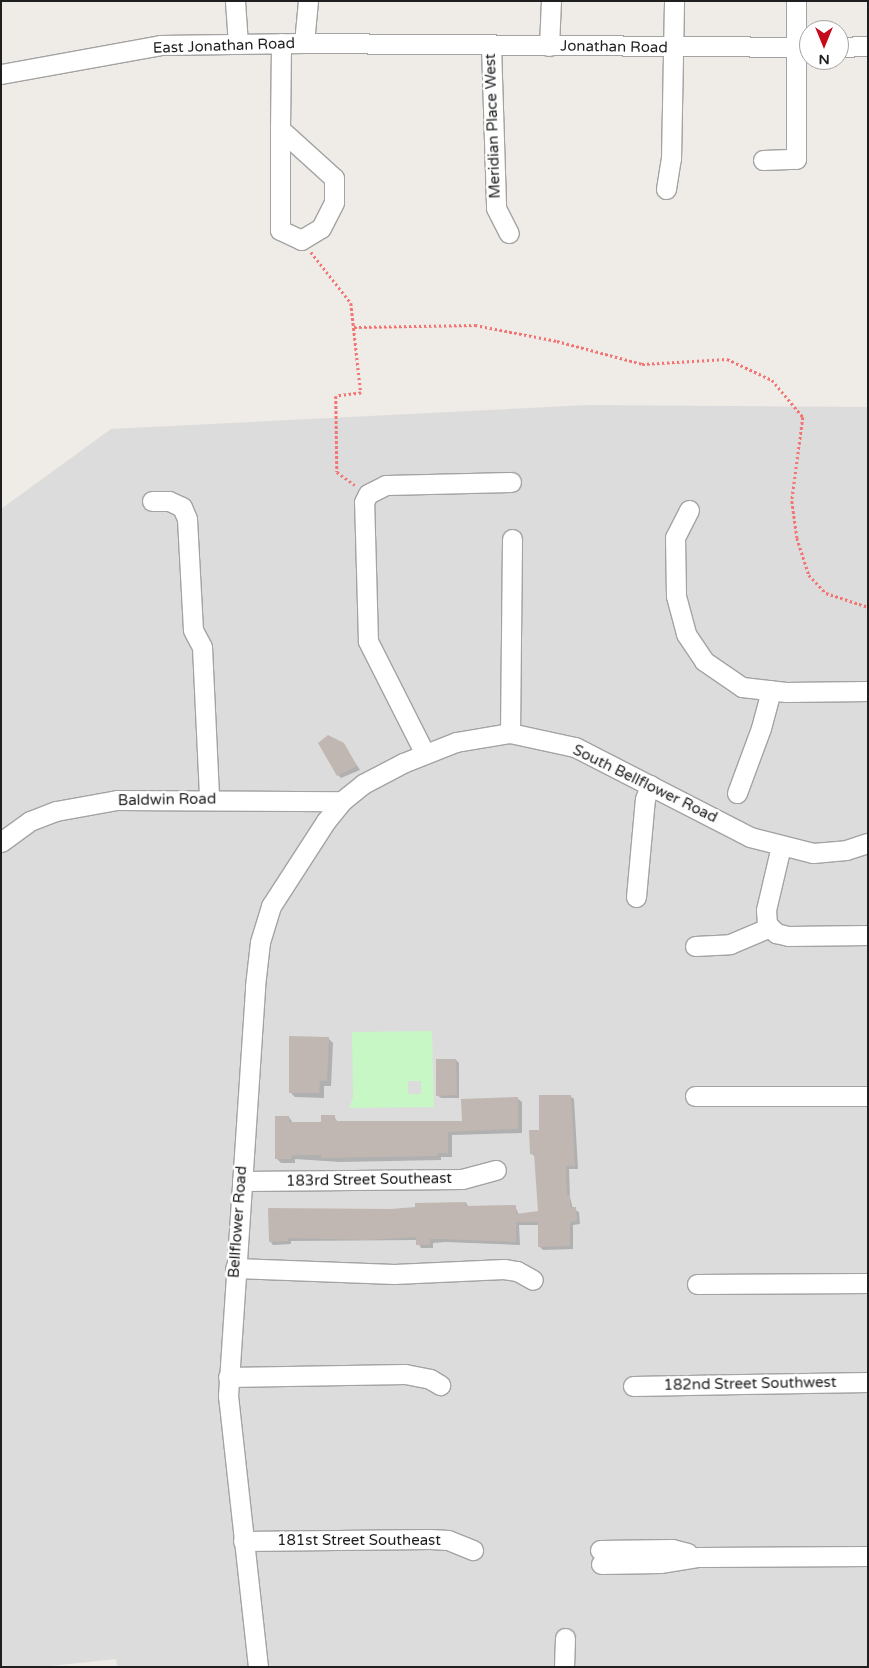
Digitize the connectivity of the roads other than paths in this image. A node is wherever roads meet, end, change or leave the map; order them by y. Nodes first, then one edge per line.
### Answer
1 (235, 1) edge
2 (308, 1) edge
3 (551, 1) edge
4 (674, 1) edge
5 (796, 1) edge
6 (799, 24) edge
7 (282, 43) junction
8 (304, 43) junction
9 (238, 44) junction
10 (419, 45) joint
11 (491, 46) junction
12 (549, 46) junction
13 (849, 46) edge
14 (868, 46) edge
15 (673, 47) junction
16 (799, 47) edge
17 (801, 70) edge
18 (1, 74) edge
19 (280, 129) junction
20 (763, 160) dead end
21 (666, 188) dead end
22 (509, 233) dead end
23 (510, 482) dead end
24 (152, 500) dead end
25 (689, 510) dead end
26 (512, 539) dead end
27 (771, 690) junction
28 (868, 691) edge
29 (510, 733) junction
30 (425, 754) junction
31 (650, 786) junction
32 (737, 793) dead end
33 (208, 798) junction
34 (342, 801) junction
35 (1, 842) edge
36 (868, 843) edge
37 (780, 846) junction
38 (636, 897) dead end
39 (770, 927) junction
40 (868, 935) edge
41 (696, 946) dead end
42 (695, 1096) dead end
43 (868, 1096) edge
44 (496, 1170) dead end
45 (242, 1181) junction
46 (235, 1268) junction
47 (533, 1280) dead end
48 (868, 1283) edge
49 (697, 1284) dead end
50 (228, 1377) junction
51 (868, 1382) edge
52 (440, 1385) dead end
53 (633, 1386) dead end
54 (243, 1542) junction
55 (473, 1550) dead end
56 (868, 1556) edge
57 (601, 1557) dead end
58 (565, 1638) dead end
59 (258, 1667) edge
60 (564, 1667) edge

1 - 9 street
2 - 8 street
3 - 12 street
4 - 15 street
5 - 6 street
7 - 8 street, East Jonathan Road
7 - 9 street, East Jonathan Road
7 - 19 street
8 - 10 street, East Jonathan Road
9 - 18 street, East Jonathan Road
10 - 11 street, Jonathan Road
11 - 12 street, Jonathan Road
11 - 22 street, Meridian Place West
12 - 15 street, Jonathan Road
13 - 14 street
15 - 16 street, Jonathan Road
15 - 21 street
17 - 20 street
19 - 19 street
23 - 30 street
24 - 33 street
25 - 27 street
26 - 29 street
27 - 28 street
27 - 32 street
29 - 30 street, South Bellflower Road
29 - 31 street, South Bellflower Road
30 - 34 street, South Bellflower Road
31 - 37 street, South Bellflower Road
31 - 38 street
33 - 34 street, Baldwin Road
33 - 35 street, Baldwin Road
34 - 45 street, Bellflower Road
36 - 37 street, South Bellflower Road
37 - 39 street
39 - 40 street
39 - 41 street
42 - 43 street
44 - 45 street, 183rd Street Southeast
45 - 46 street, Bellflower Road
46 - 47 street
46 - 50 street, Bellflower Road
48 - 49 street
50 - 52 street
50 - 54 street, Bellflower Road
51 - 53 street, 182nd Street Southwest
54 - 55 street, 181st Street Southeast
54 - 59 street, Bellflower Road
56 - 57 street
58 - 60 street

